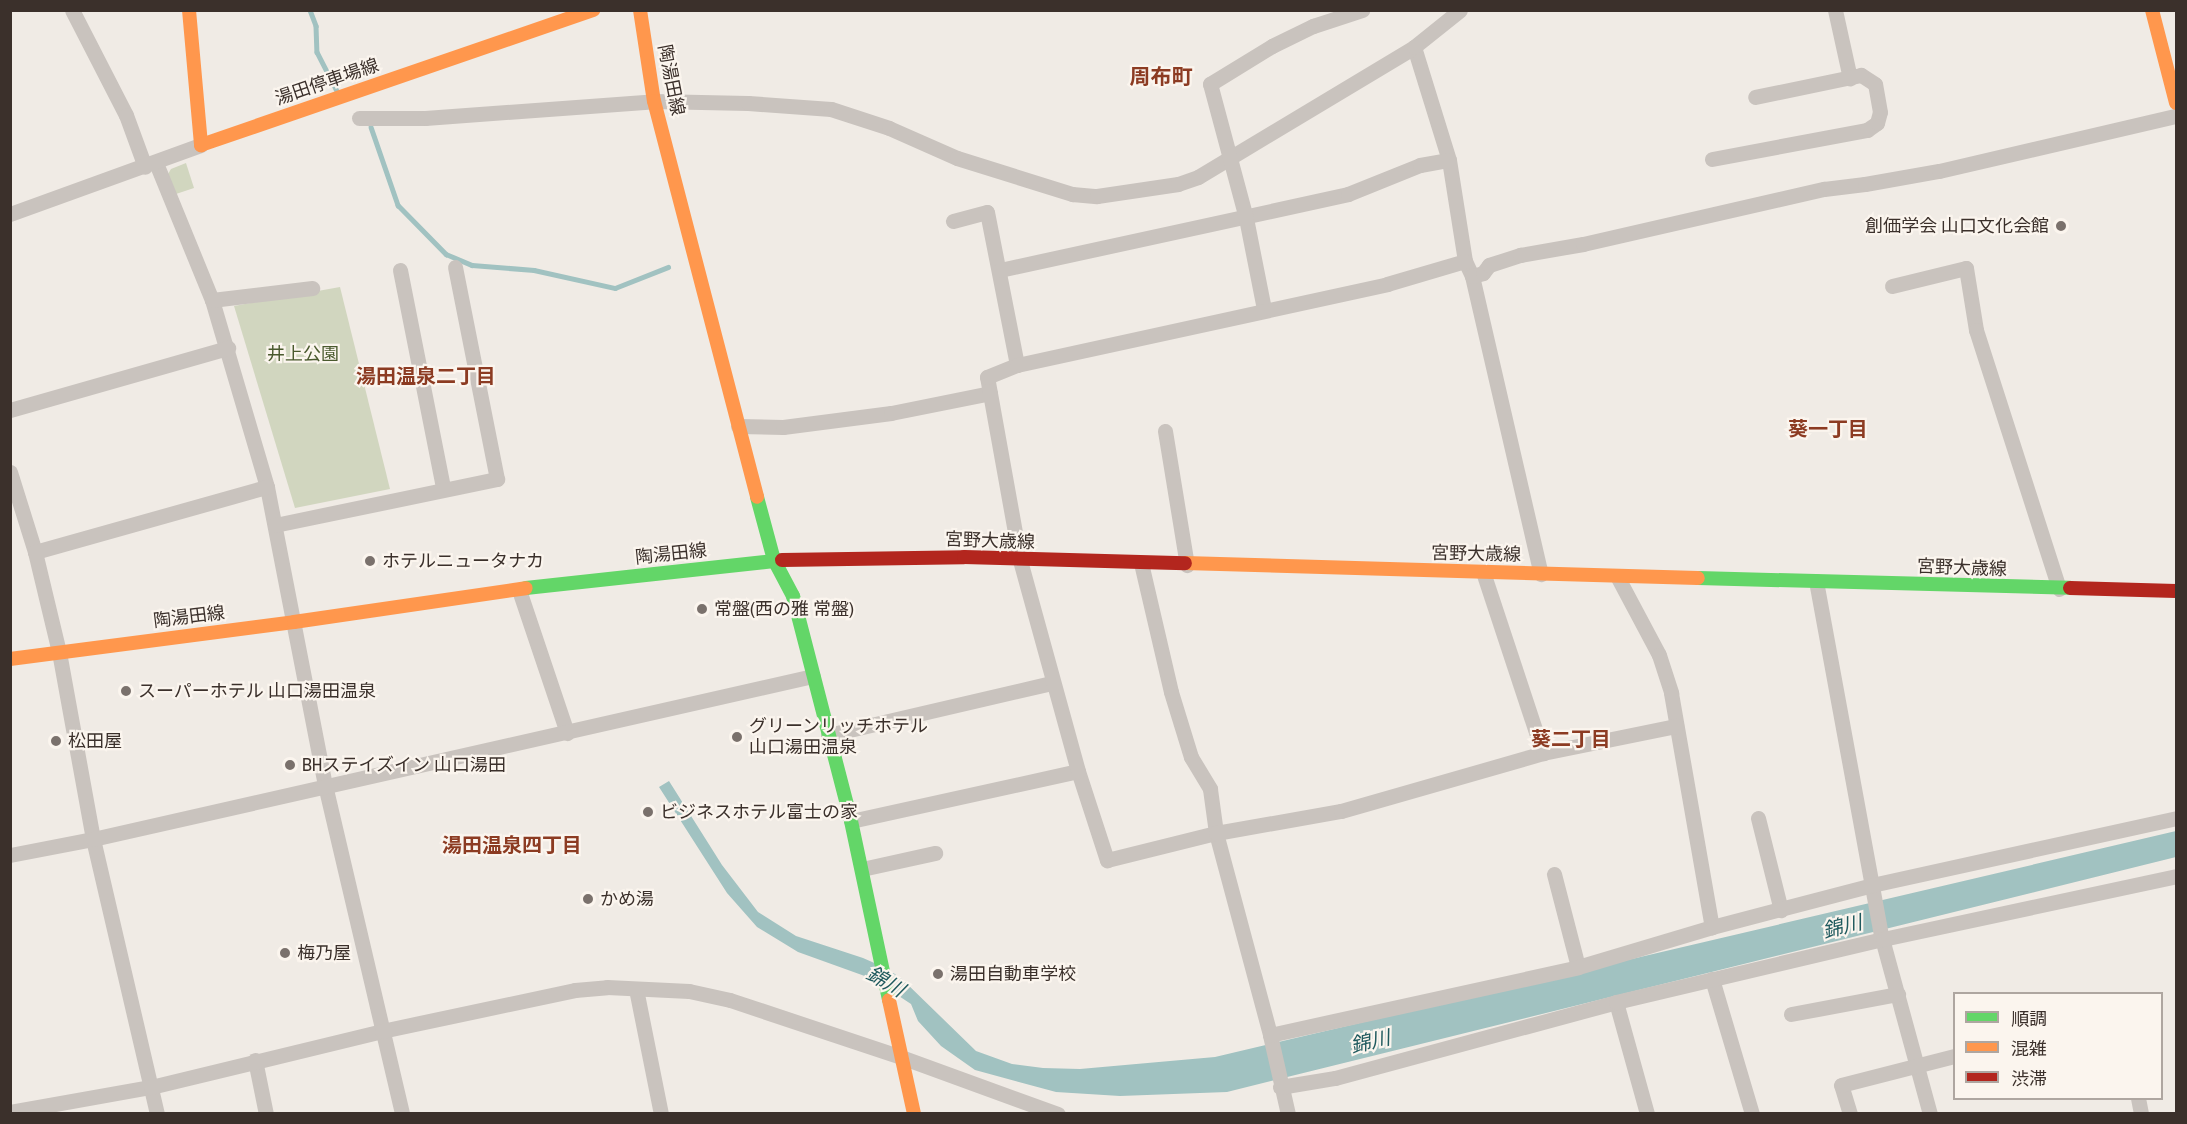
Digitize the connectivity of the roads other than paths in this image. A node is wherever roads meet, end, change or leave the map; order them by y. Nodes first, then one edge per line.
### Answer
1 (72, 10) edge
2 (189, 10) edge
3 (593, 10) edge
4 (640, 10) edge
5 (1362, 10) edge
6 (1460, 10) edge
7 (1835, 10) edge
8 (2152, 10) edge
9 (1414, 47) junction
10 (1850, 78) junction
11 (1755, 97) dead end
12 (654, 101) junction
13 (2176, 103) edge
14 (2176, 116) edge
15 (359, 118) dead end
16 (201, 145) junction
17 (1230, 156) junction
18 (1712, 159) dead end
19 (1449, 160) junction
20 (151, 165) junction
21 (10, 214) edge
22 (1246, 218) junction
23 (953, 221) dead end
24 (455, 267) dead end
25 (1469, 269) junction
26 (400, 270) dead end
27 (1000, 270) junction
28 (1892, 286) dead end
29 (312, 288) dead end
30 (212, 300) junction
31 (1264, 309) junction
32 (228, 348) junction
33 (1017, 365) junction
34 (990, 393) junction
35 (10, 410) edge
36 (738, 426) junction
37 (1166, 431) dead end
38 (10, 471) edge
39 (267, 487) junction
40 (443, 488) junction
41 (275, 525) junction
42 (35, 552) junction
43 (774, 560) junction
44 (1020, 560) junction
45 (1141, 563) junction
46 (1187, 564) junction
47 (1483, 572) junction
48 (1541, 574) junction
49 (1617, 576) junction
50 (1816, 581) junction
51 (2059, 589) junction
52 (519, 590) junction
53 (2176, 591) edge
54 (294, 622) junction
55 (58, 652) junction
56 (10, 658) edge
57 (813, 676) junction
58 (1052, 683) junction
59 (1676, 726) junction
60 (567, 733) junction
61 (828, 735) junction
62 (1544, 753) junction
63 (1078, 771) junction
64 (326, 785) junction
65 (1758, 818) dead end
66 (2176, 818) edge
67 (852, 821) junction
68 (1216, 833) junction
69 (93, 839) junction
70 (935, 853) dead end
71 (10, 855) edge
72 (862, 868) junction
73 (1554, 874) dead end
74 (2176, 876) edge
75 (1872, 885) junction
76 (1781, 910) junction
77 (1712, 927) junction
78 (1882, 937) junction
79 (1578, 967) junction
80 (1712, 979) junction
81 (636, 989) junction
82 (1898, 994) junction
83 (1616, 1002) junction
84 (1791, 1014) dead end
85 (382, 1031) junction
86 (1270, 1035) junction
87 (1953, 1056) edge
88 (901, 1057) junction
89 (255, 1060) junction
90 (1917, 1064) junction
91 (151, 1087) junction
92 (1280, 1087) junction
93 (11, 1113) edge
94 (157, 1113) edge
95 (266, 1113) edge
96 (402, 1113) edge
97 (661, 1113) edge
98 (914, 1113) edge
99 (1058, 1113) edge
100 (1288, 1113) edge
101 (1647, 1113) edge
102 (1752, 1113) edge
103 (1850, 1113) edge
104 (1930, 1113) edge

1 - 20 street
2 - 16 main road
3 - 16 main road, 湯田停車場線
4 - 12 main road, 陶湯田線
5 - 17 street
6 - 9 street
7 - 10 street
8 - 13 main road
9 - 17 street
9 - 19 street
10 - 11 street
10 - 18 street
12 - 15 street
12 - 17 street
12 - 36 main road, 陶湯田線
14 - 25 street
16 - 20 street
17 - 22 street
19 - 22 street
19 - 25 street
20 - 21 street
20 - 30 street
22 - 27 street
22 - 31 street
23 - 27 street
24 - 40 street
25 - 31 street
25 - 48 street
26 - 40 street
27 - 33 street
28 - 51 street
29 - 30 street
30 - 32 street
31 - 33 street
32 - 35 street
32 - 39 street
33 - 34 street
34 - 36 street
34 - 44 street
36 - 43 main road, 陶湯田線
37 - 46 street
38 - 42 street
39 - 41 street
39 - 42 street
40 - 41 street
41 - 54 street
42 - 55 street
43 - 44 main road, 宮野大歳線
43 - 52 main road, 陶湯田線
43 - 57 main road
44 - 45 main road, 宮野大歳線
44 - 58 street
45 - 46 main road, 宮野大歳線
45 - 68 street
46 - 47 main road, 宮野大歳線
47 - 48 main road, 宮野大歳線
47 - 62 street
48 - 49 main road, 宮野大歳線
49 - 50 main road, 宮野大歳線
49 - 59 street
50 - 51 main road, 宮野大歳線
50 - 75 street
51 - 53 main road, 宮野大歳線
52 - 54 main road, 陶湯田線
52 - 60 street
54 - 55 main road, 陶湯田線
54 - 64 street
55 - 56 main road, 陶湯田線
55 - 69 street
57 - 60 street
57 - 61 main road
58 - 61 street
58 - 63 street
59 - 62 street
59 - 77 street
60 - 64 street
61 - 67 main road
62 - 68 street
63 - 67 street
63 - 68 street
64 - 69 street
64 - 85 street
65 - 76 street
66 - 75 street
67 - 72 main road
68 - 86 street
69 - 71 street
69 - 91 street
70 - 72 street
72 - 88 main road
73 - 79 street
74 - 78 street
75 - 76 street
75 - 78 street
76 - 77 street
77 - 79 street
78 - 80 street
78 - 82 street
79 - 86 street
80 - 83 street
80 - 102 street
81 - 85 street
81 - 88 street
81 - 97 street
82 - 84 street
82 - 90 street
83 - 92 street
83 - 101 street
85 - 89 street
85 - 96 street
86 - 92 street
87 - 90 street
88 - 98 main road
88 - 99 street
89 - 91 street
89 - 95 street
90 - 103 street
90 - 104 street
91 - 93 street
91 - 94 street
92 - 100 street

